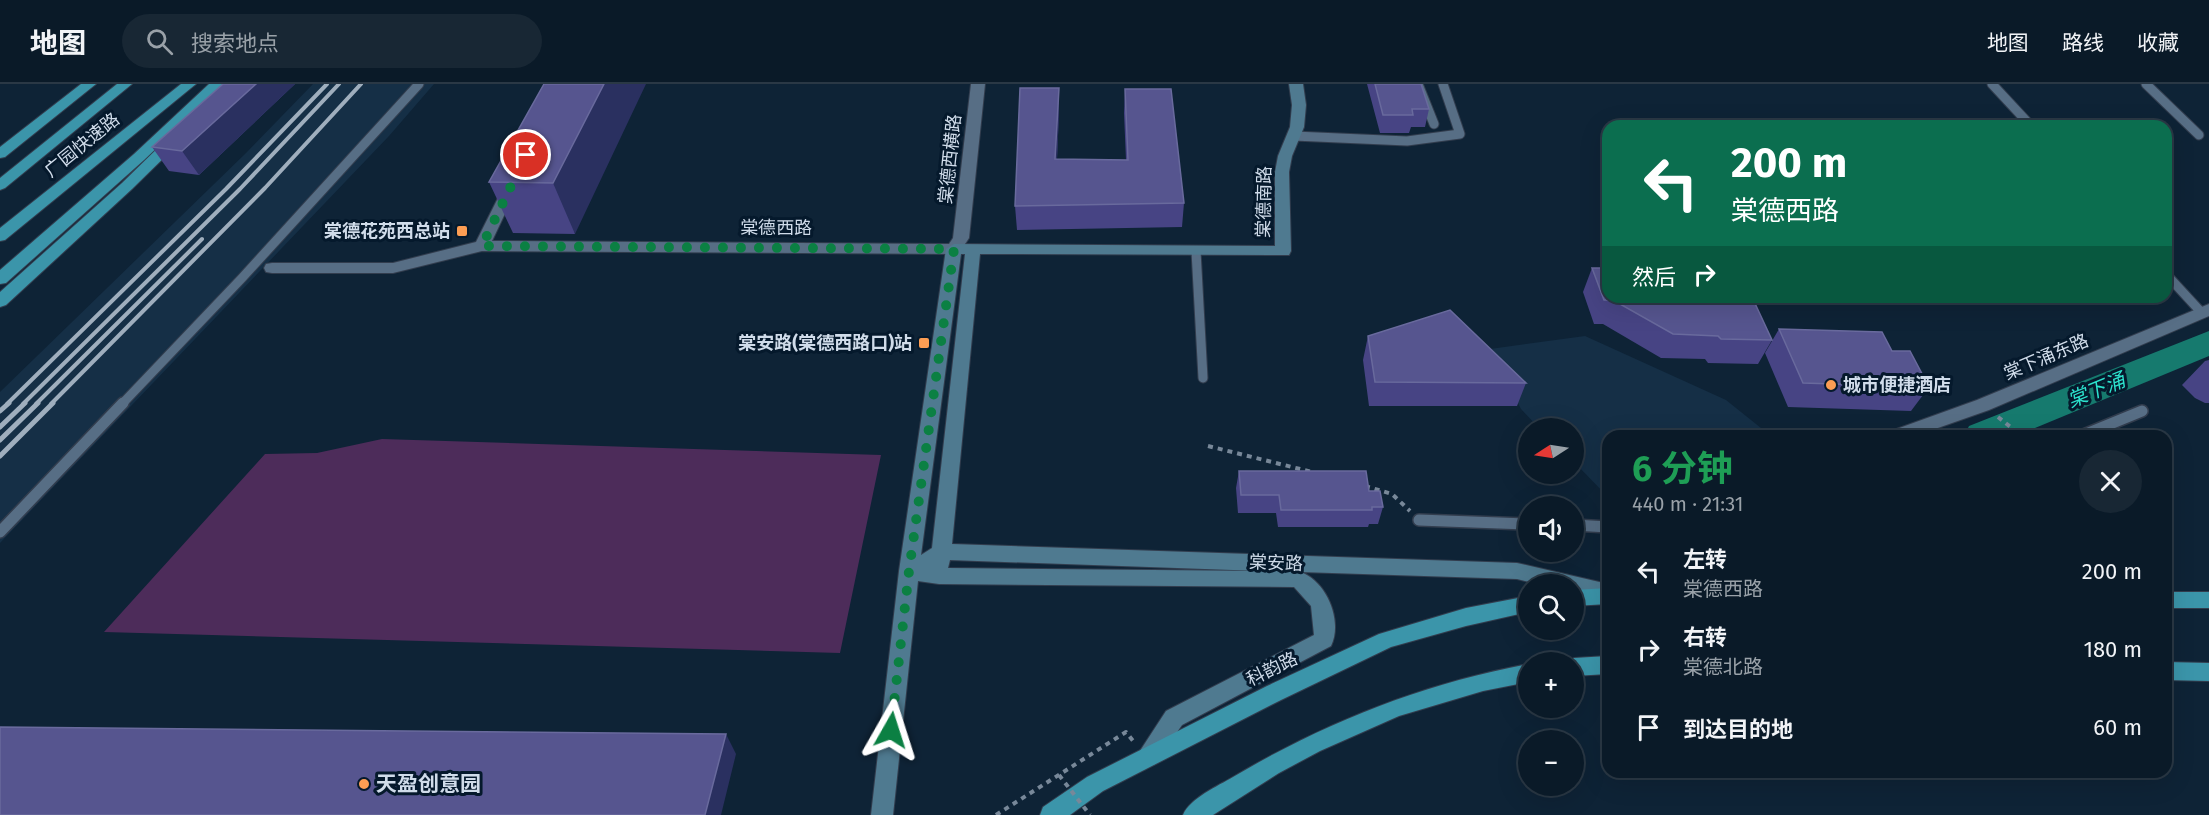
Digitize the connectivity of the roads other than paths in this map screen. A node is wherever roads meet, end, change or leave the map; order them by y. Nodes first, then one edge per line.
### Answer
1 (89, 84) edge
2 (125, 84) edge
3 (189, 84) edge
4 (217, 84) edge
5 (230, 84) edge
6 (419, 84) edge
7 (978, 84) edge
8 (1296, 84) edge
9 (1418, 84) edge
10 (1443, 84) edge
11 (1992, 84) edge
12 (2146, 84) edge
13 (2025, 120) edge
14 (1434, 124) dead end
15 (2199, 135) dead end
16 (1294, 136) junction
17 (0, 154) edge
18 (519, 169) edge
19 (0, 185) edge
20 (0, 236) edge
21 (482, 246) junction
22 (963, 246) junction
23 (1196, 251) junction
24 (1283, 251) joint
25 (272, 268) dead end
26 (0, 279) edge
27 (2172, 280) edge
28 (0, 301) edge
29 (2205, 311) edge
30 (1203, 378) dead end
31 (2142, 411) dead end
32 (1914, 430) edge
33 (2096, 430) edge
34 (1419, 520) road end
35 (1518, 524) edge
36 (1584, 526) edge
37 (1602, 527) edge
38 (0, 532) edge
39 (942, 552) junction
40 (909, 571) junction
41 (939, 576) junction
42 (1602, 592) edge
43 (1602, 595) edge
44 (1584, 597) edge
45 (2172, 600) edge
46 (2209, 600) edge
47 (1518, 606) edge
48 (1602, 665) edge
49 (1584, 666) edge
50 (2172, 671) edge
51 (2209, 672) edge
52 (1518, 675) edge
53 (1147, 757) junction
54 (882, 815) edge
55 (1051, 815) edge
56 (1194, 815) edge

1 - 17 highway
2 - 19 highway, 广园快速路
3 - 20 highway, 广园快速路
4 - 26 highway
5 - 28 highway
6 - 38 lane
7 - 22 street, 棠德西横路
8 - 16 street, 棠德南路
9 - 14 lane
10 - 16 lane
11 - 13 lane
12 - 15 lane
16 - 24 street, 棠德南路
18 - 21 street
21 - 22 street, 棠德西路
21 - 25 street, 棠德西路
22 - 23 street, 棠德西路
22 - 39 street
22 - 40 street
23 - 24 street, 棠德西路
23 - 30 lane
27 - 29 lane
29 - 32 street, 棠下涌东路
31 - 33 lane
34 - 35 lane
36 - 37 lane
39 - 40 street
39 - 41 street
39 - 42 street, 棠安路
40 - 41 street, 棠安路
40 - 54 street
41 - 53 street, 棠安路
43 - 44 highway
45 - 46 highway
47 - 53 highway, 科韵路
48 - 49 highway
50 - 51 highway
52 - 56 highway
53 - 55 highway, 科韵路

